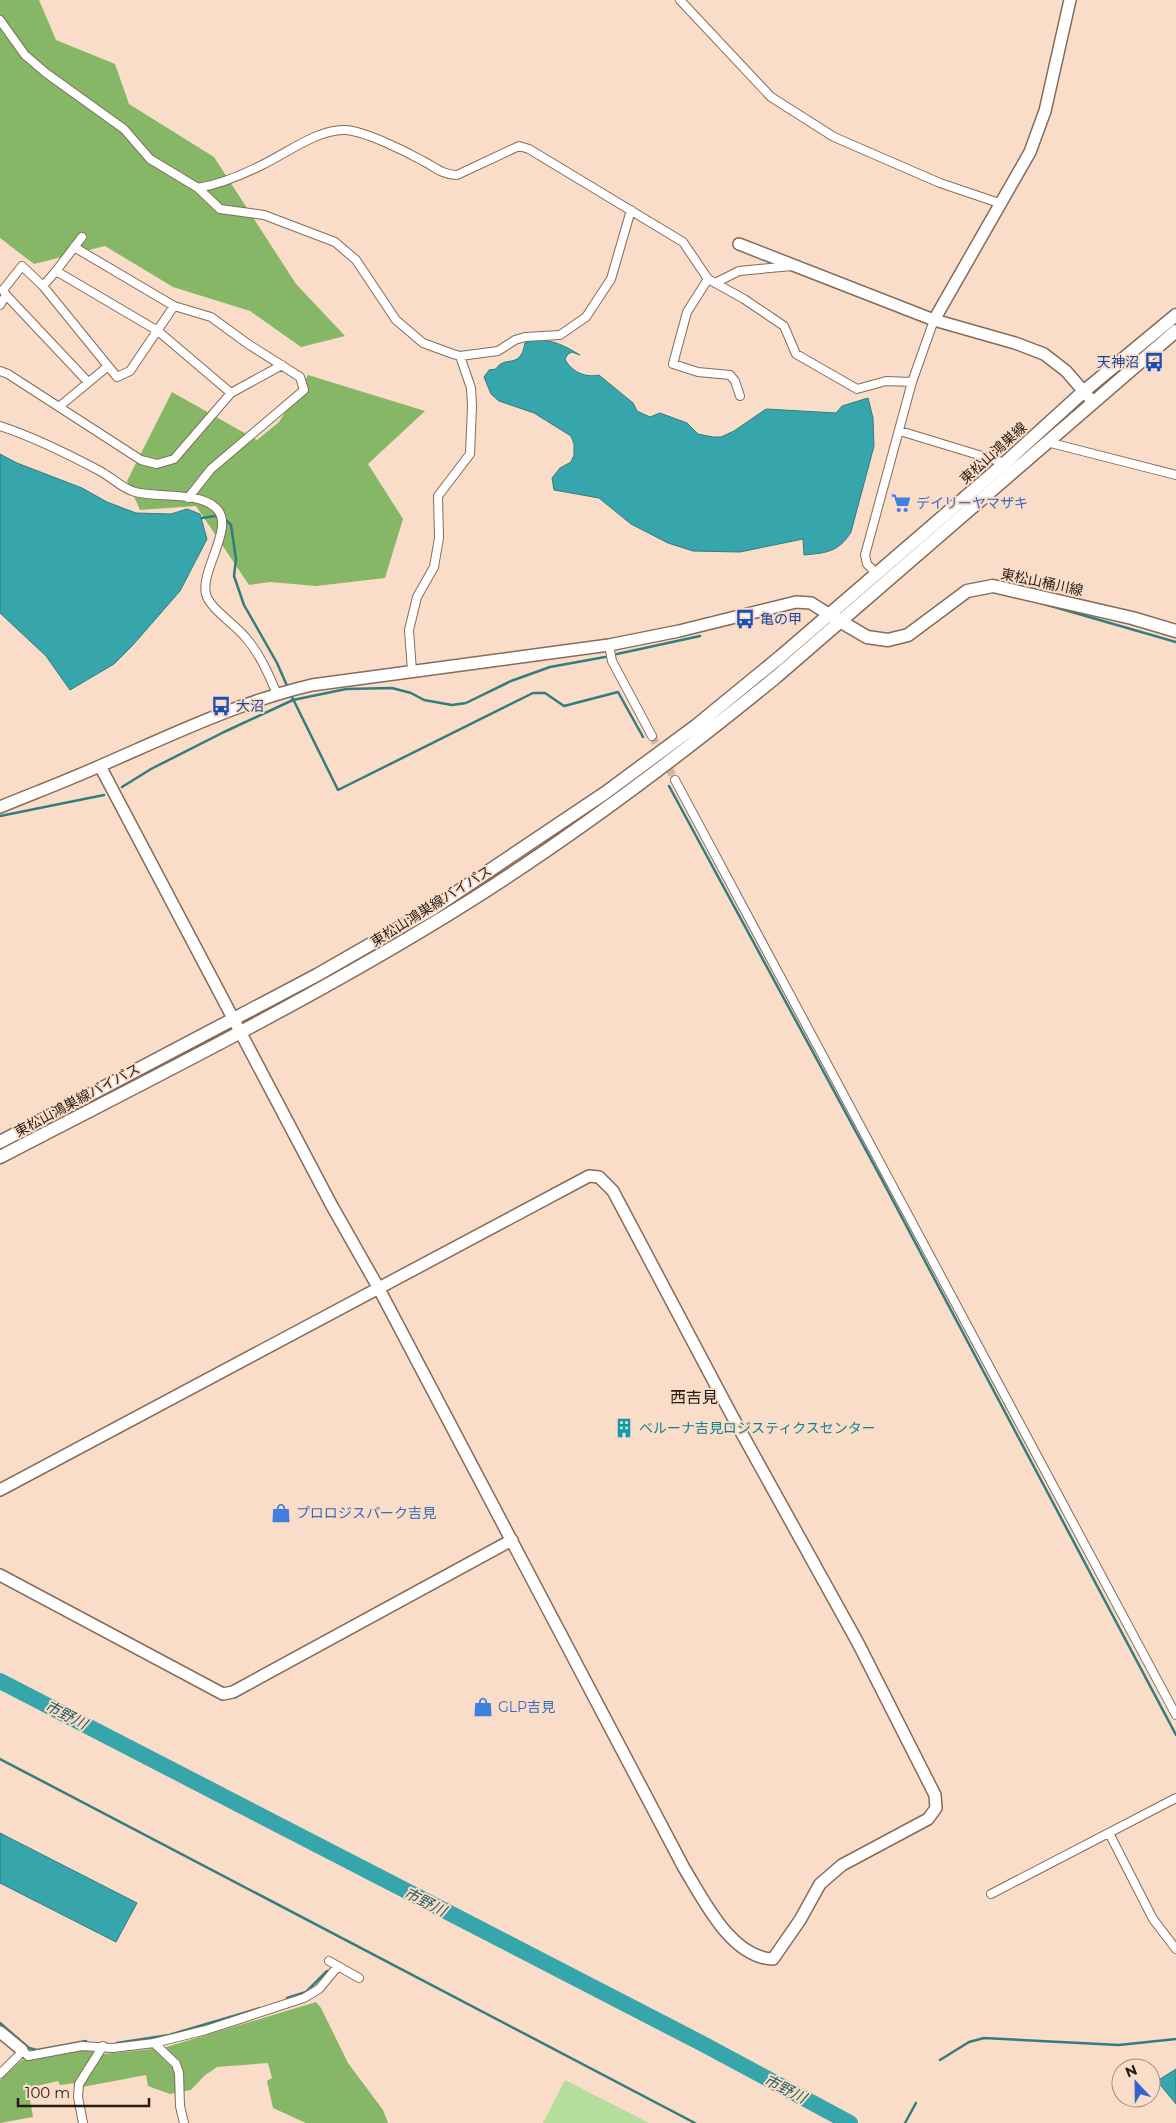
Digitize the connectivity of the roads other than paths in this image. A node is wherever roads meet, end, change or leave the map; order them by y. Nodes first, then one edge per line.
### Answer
1 (680, 0) edge
2 (1070, 0) edge
3 (0, 20) edge
4 (198, 188) junction
5 (1002, 204) junction
6 (631, 210) junction
7 (82, 237) dead end
8 (739, 244) dead end
9 (74, 248) junction
10 (796, 266) junction
11 (56, 271) junction
12 (711, 281) junction
13 (43, 286) junction
14 (6, 295) junction
15 (0, 305) edge
16 (174, 306) junction
17 (1176, 315) edge
18 (934, 320) junction
19 (158, 331) junction
20 (1176, 331) edge
21 (460, 356) junction
22 (282, 365) junction
23 (108, 367) junction
24 (0, 371) edge
25 (88, 382) junction
26 (912, 382) junction
27 (1083, 392) junction
28 (231, 393) junction
29 (740, 396) dead end
30 (1093, 402) junction
31 (60, 406) junction
32 (0, 426) edge
33 (900, 431) junction
34 (1047, 442) junction
35 (1005, 463) junction
36 (1176, 475) edge
37 (188, 498) junction
38 (877, 574) junction
39 (835, 618) junction
40 (1176, 631) edge
41 (609, 646) junction
42 (412, 671) junction
43 (277, 694) junction
44 (652, 736) tunnel mouth
45 (100, 766) junction
46 (675, 780) tunnel mouth
47 (0, 806) edge
48 (234, 1018) junction
49 (241, 1031) junction
50 (0, 1142) edge
51 (0, 1157) edge
52 (378, 1287) junction
53 (0, 1490) edge
54 (512, 1540) junction
55 (0, 1575) edge
56 (1176, 1715) edge
57 (1176, 1798) edge
58 (1109, 1833) junction
59 (991, 1894) dead end
60 (1176, 1949) edge
61 (329, 1961) dead end
62 (338, 1966) junction
63 (360, 1978) dead end
64 (0, 2032) edge
65 (154, 2043) junction
66 (103, 2046) junction
67 (22, 2050) junction
68 (0, 2074) edge
69 (83, 2123) edge
70 (184, 2123) edge

1 - 5 street
2 - 5 street
3 - 4 street
4 - 6 street
4 - 21 street
5 - 18 street
6 - 12 street
6 - 21 street
7 - 9 street
8 - 10 street
9 - 11 street
9 - 16 street
10 - 12 street
10 - 18 street
11 - 13 street
11 - 19 street
12 - 26 street
12 - 29 street
13 - 14 street
13 - 23 street
14 - 15 street
14 - 25 street
16 - 19 street
16 - 22 street
17 - 27 main road, 東松山鴻巣線
18 - 26 street
18 - 27 street
19 - 23 street
19 - 28 street
20 - 30 main road, 東松山鴻巣線
21 - 42 street
22 - 28 street
22 - 37 street
23 - 25 street
24 - 31 street
25 - 31 street
26 - 33 street
27 - 30 street
27 - 35 main road, 東松山鴻巣線
28 - 31 street
30 - 34 main road, 東松山鴻巣線
32 - 37 street
33 - 35 street
33 - 38 street
34 - 36 street
34 - 39 main road, 東松山鴻巣線
35 - 38 main road, 東松山鴻巣線
37 - 43 street
38 - 39 main road, 東松山鴻巣線
39 - 40 main road, 東松山桶川線
39 - 41 street
39 - 48 main road, 東松山鴻巣線バイパス
39 - 49 main road, 東松山鴻巣線バイパス
41 - 42 street
41 - 44 street
42 - 43 street
43 - 45 street
45 - 47 street
45 - 48 street
46 - 56 street
48 - 49 street
48 - 50 main road, 東松山鴻巣線バイパス
49 - 51 main road, 東松山鴻巣線バイパス
49 - 52 street
52 - 53 street
52 - 54 street
52 - 54 street
54 - 55 street
57 - 58 street
58 - 59 street
58 - 60 street
61 - 62 street
62 - 63 street
62 - 65 street
64 - 67 street
65 - 66 street
65 - 70 street
66 - 67 street
66 - 69 street
67 - 68 street

